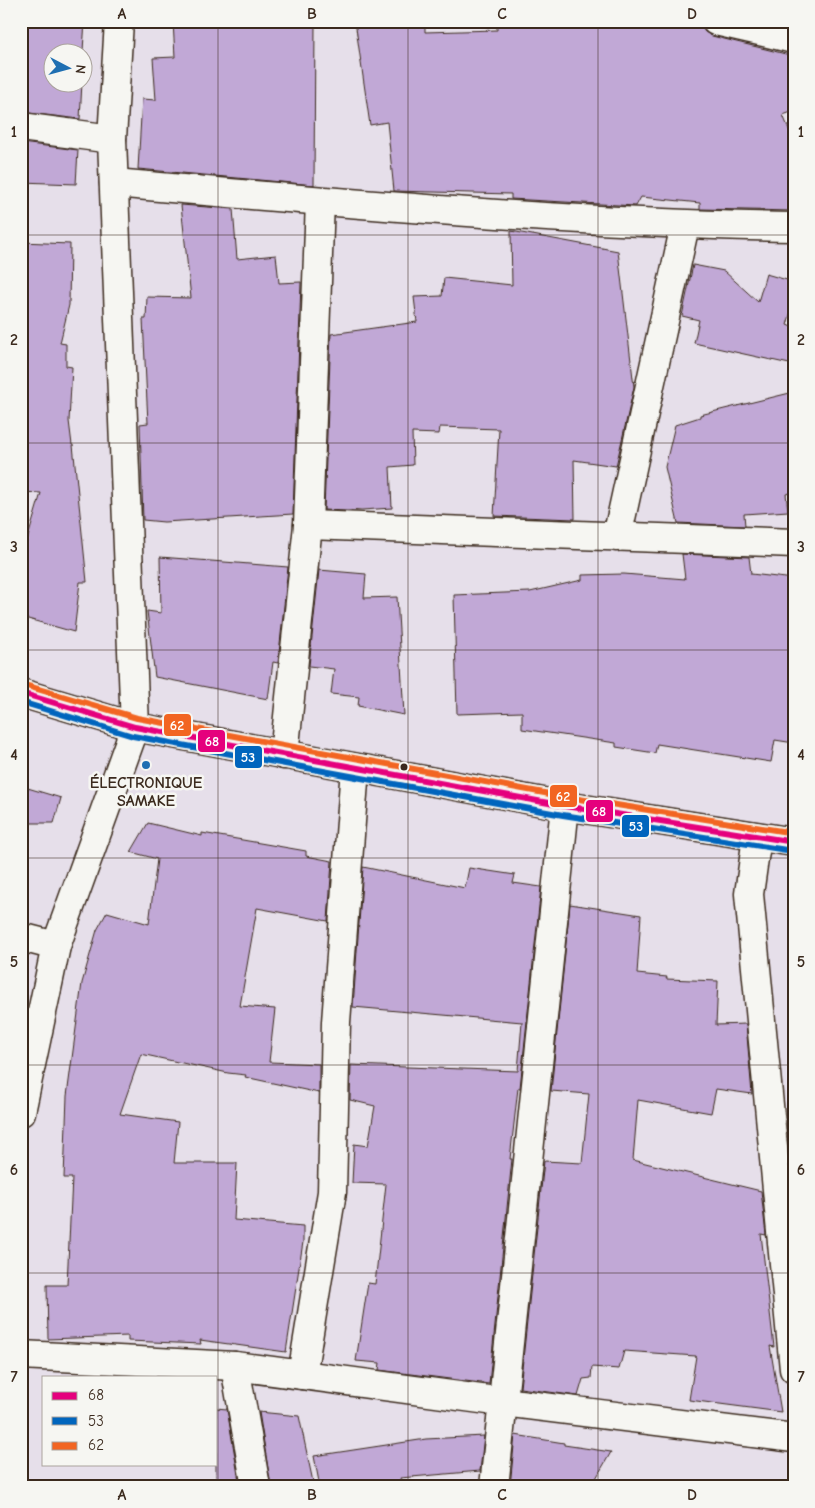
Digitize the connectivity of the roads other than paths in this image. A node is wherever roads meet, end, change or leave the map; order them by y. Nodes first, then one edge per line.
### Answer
1 (119, 21) edge
2 (716, 21) edge
3 (794, 39) edge
4 (21, 127) edge
5 (112, 139) junction
6 (114, 182) junction
7 (320, 201) junction
8 (685, 225) junction
9 (794, 227) edge
10 (308, 525) junction
11 (617, 537) junction
12 (794, 544) edge
13 (21, 693) edge
14 (135, 727) junction
15 (284, 755) junction
16 (355, 768) junction
17 (565, 806) junction
18 (758, 837) junction
19 (794, 842) edge
20 (21, 937) edge
21 (56, 946) junction
22 (21, 1112) edge
23 (21, 1355) edge
24 (235, 1366) junction
25 (794, 1369) edge
26 (302, 1375) junction
27 (503, 1402) junction
28 (794, 1438) edge
29 (256, 1487) edge
30 (494, 1487) edge

1 - 5 street
2 - 3 street
4 - 5 street
5 - 6 street
6 - 7 street
6 - 14 street
7 - 8 street
7 - 10 street
8 - 9 street
8 - 11 street
10 - 11 street
10 - 15 street
11 - 12 street
13 - 14 street
14 - 15 street
14 - 21 street
15 - 16 street
16 - 17 street
16 - 26 street
17 - 18 street
17 - 27 street
18 - 19 street
18 - 25 street
20 - 21 street
21 - 22 street
23 - 24 street
24 - 26 street
24 - 29 street
26 - 27 street
27 - 28 street
27 - 30 street

